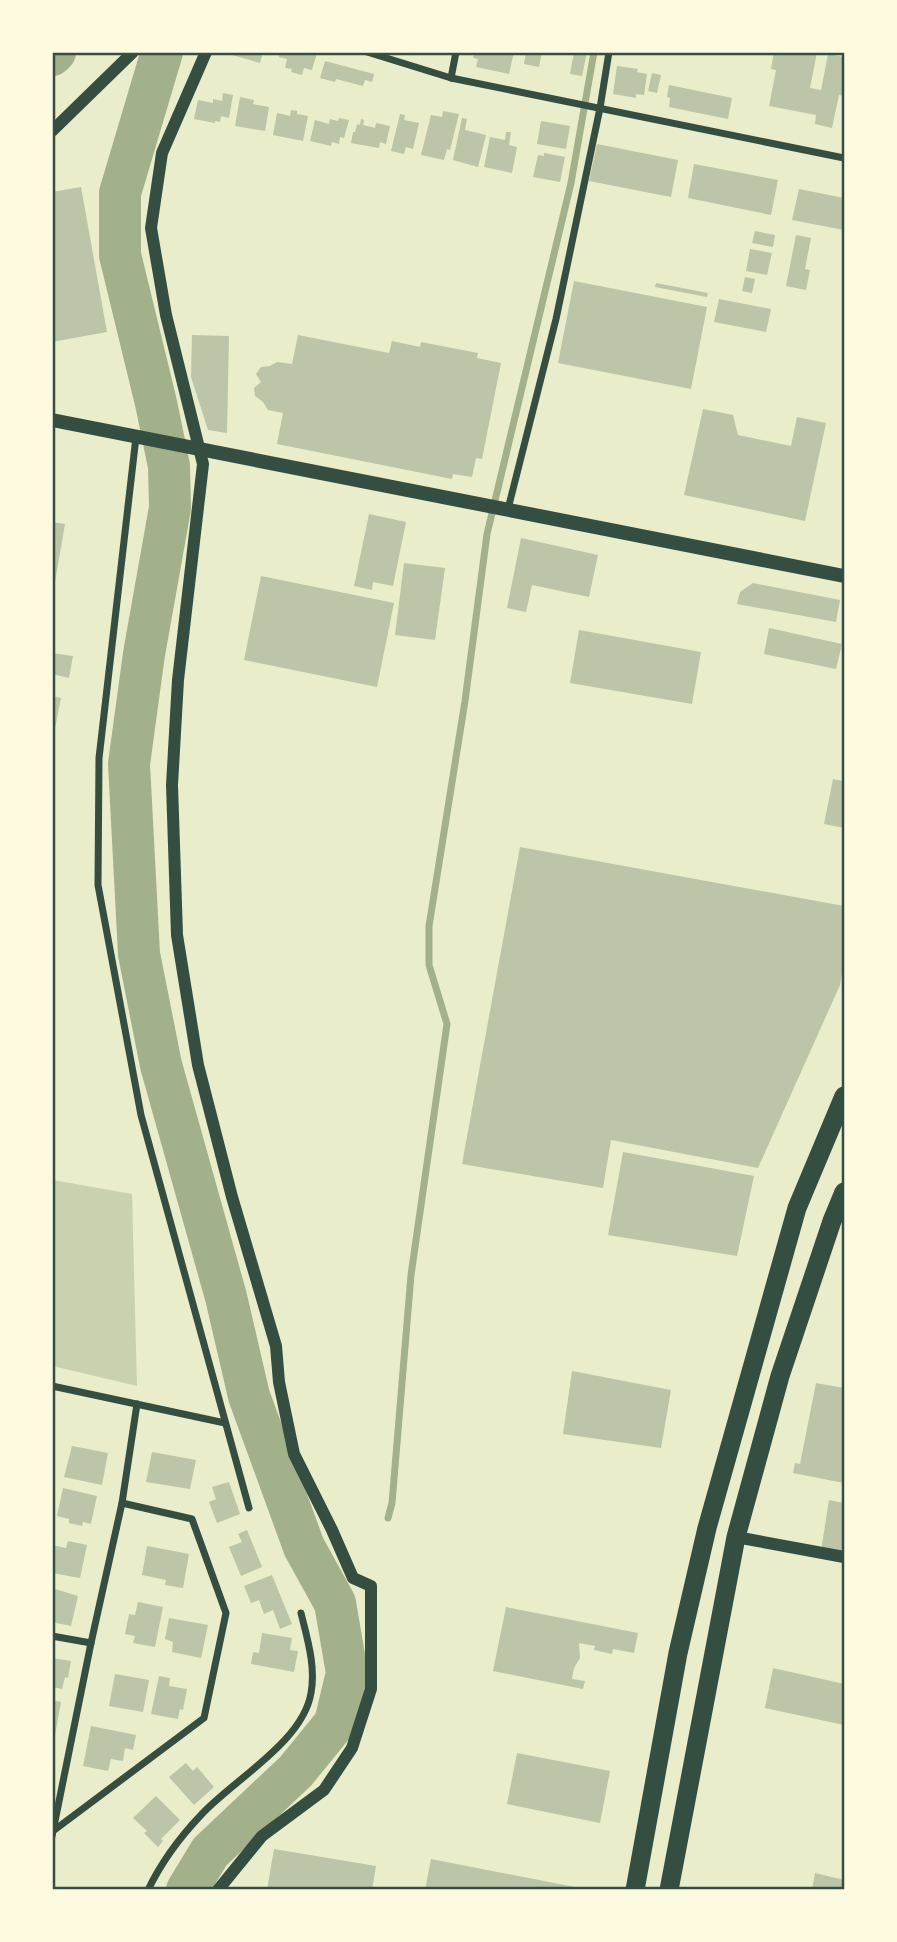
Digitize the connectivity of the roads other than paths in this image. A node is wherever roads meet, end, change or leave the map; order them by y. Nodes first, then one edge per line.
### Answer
1 (133, 52) edge
2 (206, 52) edge
3 (367, 52) edge
4 (456, 52) edge
5 (609, 52) edge
6 (451, 78) junction
7 (600, 108) junction
8 (52, 131) edge
9 (845, 158) edge
10 (52, 420) edge
11 (139, 437) junction
12 (191, 447) junction
13 (508, 509) junction
14 (845, 576) edge
15 (845, 1096) edge
16 (845, 1192) edge
17 (52, 1385) edge
18 (137, 1404) junction
19 (225, 1423) junction
20 (122, 1503) junction
21 (249, 1508) dead end
22 (736, 1537) junction
23 (845, 1557) edge
24 (301, 1613) dead end
25 (52, 1636) edge
26 (91, 1643) junction
27 (53, 1834) edge
28 (148, 1889) edge
29 (218, 1889) edge
30 (635, 1889) edge
31 (669, 1889) edge

1 - 8 street
2 - 12 street
3 - 6 street
4 - 6 street
5 - 7 street
6 - 7 street
7 - 9 street
7 - 13 street
10 - 11 main road
11 - 12 main road
11 - 19 street
12 - 13 main road
12 - 29 street
13 - 14 main road
15 - 30 highway
16 - 22 highway
17 - 18 street
18 - 19 street
18 - 20 street
19 - 21 street
20 - 26 street
20 - 27 street
22 - 23 street
22 - 31 highway
24 - 28 street
25 - 26 street
26 - 27 street

